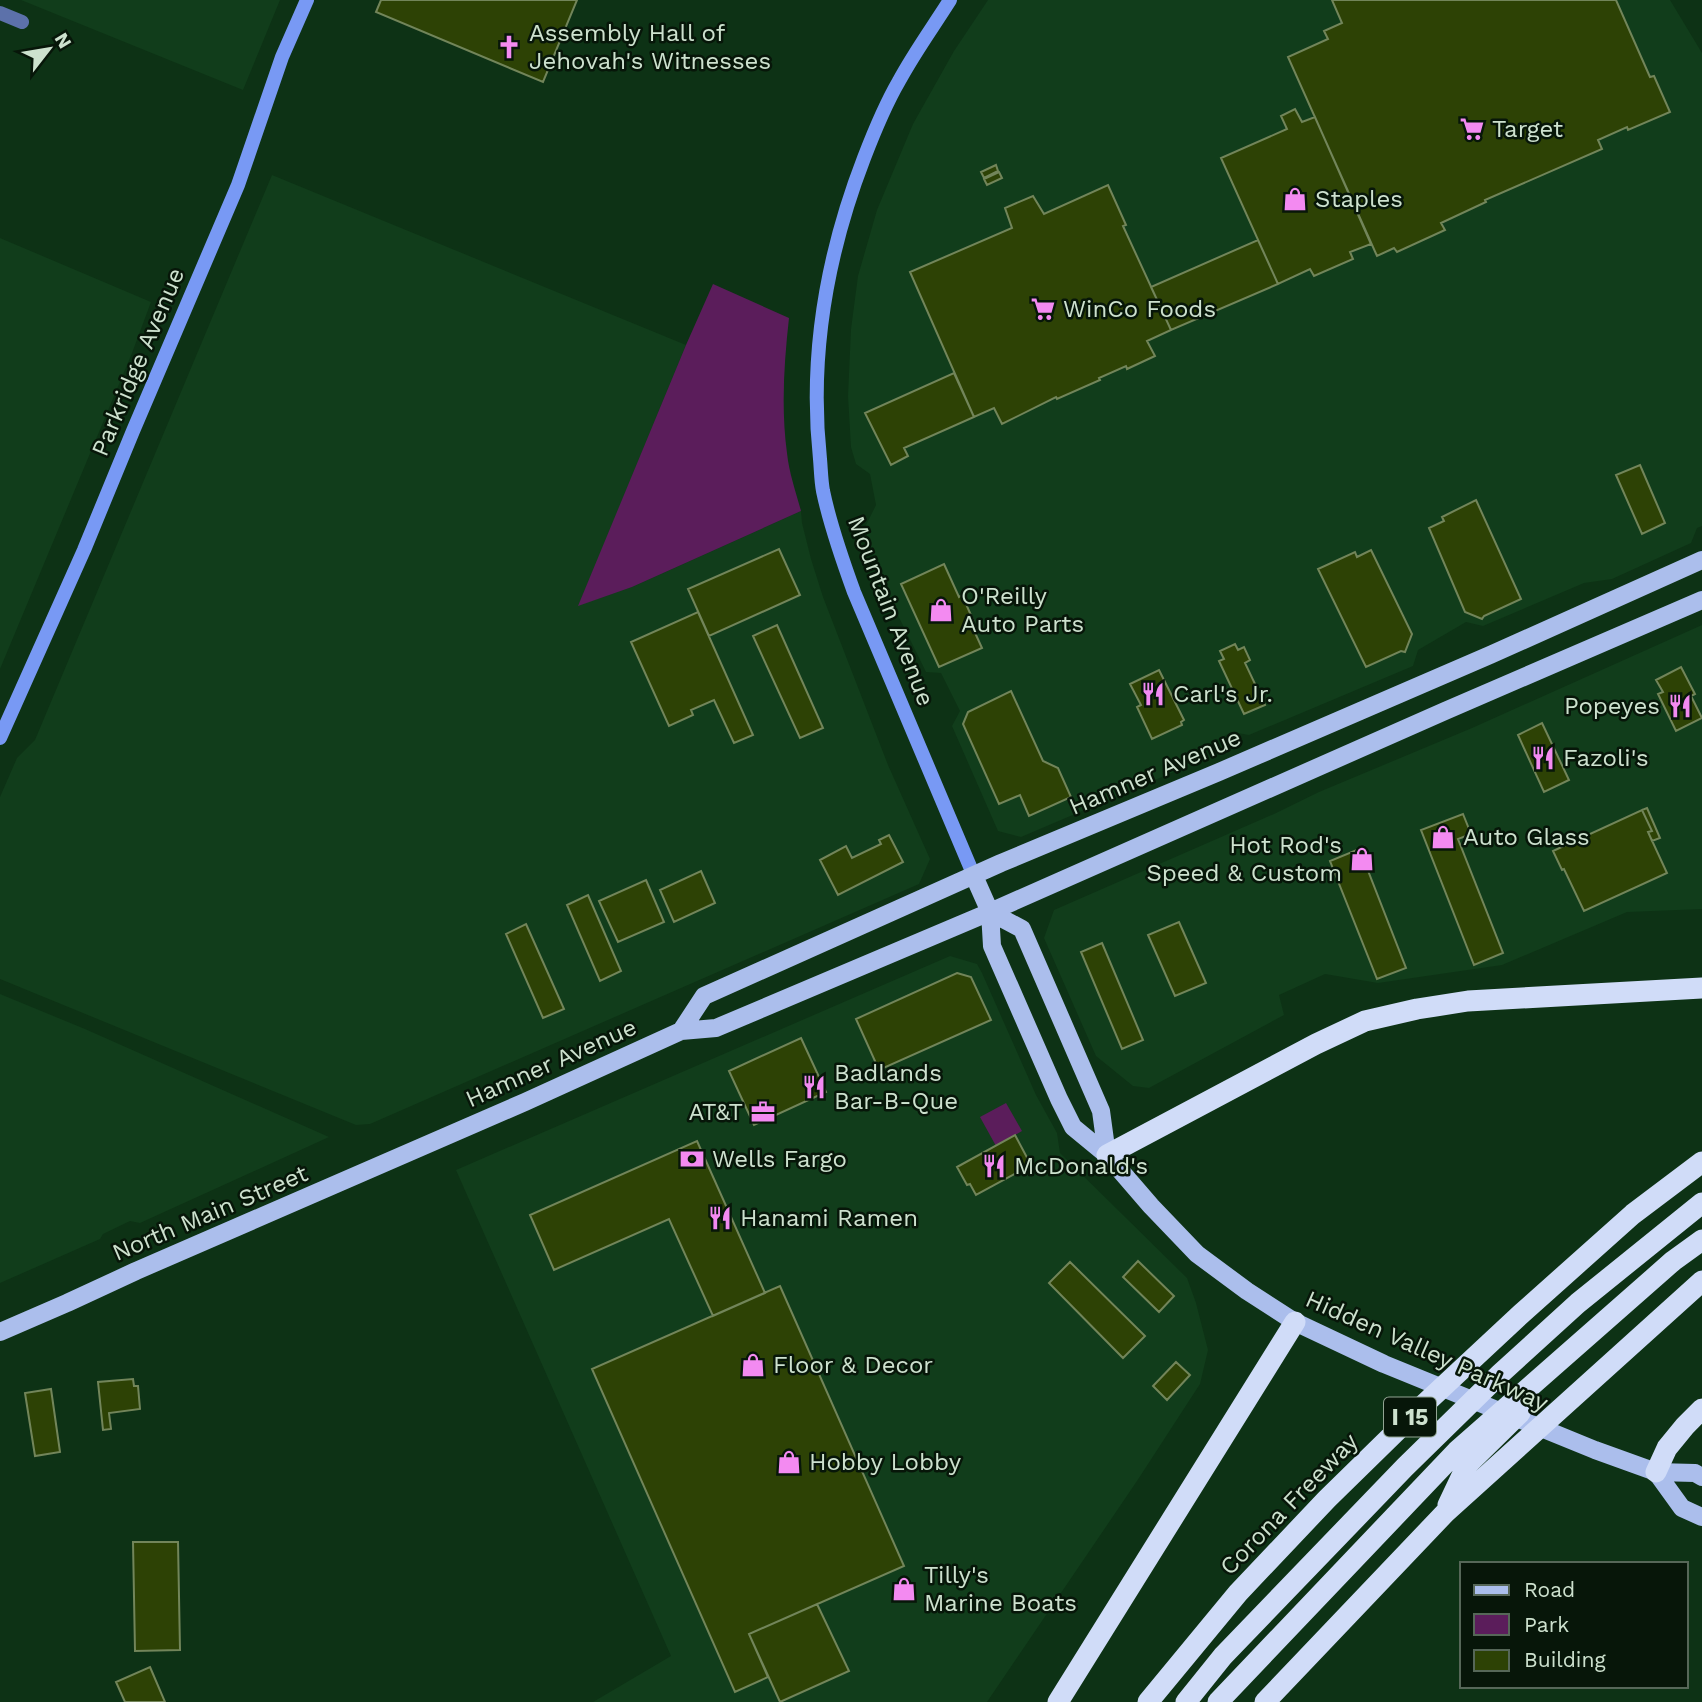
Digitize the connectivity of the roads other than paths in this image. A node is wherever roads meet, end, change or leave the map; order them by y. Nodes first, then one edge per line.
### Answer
1 (307, 0) edge
2 (950, 0) edge
3 (0, 13) edge
4 (22, 22) dead end
5 (1702, 560) edge
6 (1702, 600) edge
7 (0, 738) edge
8 (974, 876) junction
9 (990, 912) junction
10 (1702, 988) edge
11 (681, 1031) junction
12 (440, 1139) joint
13 (1107, 1155) junction
14 (1702, 1162) edge
15 (1702, 1203) edge
16 (1702, 1240) edge
17 (1702, 1282) edge
18 (1604, 1321) junction
19 (1295, 1322) junction
20 (0, 1332) edge
21 (1702, 1409) edge
22 (1656, 1472) junction
23 (1702, 1477) edge
24 (1445, 1513) junction
25 (1702, 1517) edge
26 (1058, 1702) edge
27 (1148, 1702) edge
28 (1186, 1702) edge
29 (1218, 1702) edge
30 (1265, 1702) edge

1 - 7 main road, Parkridge Avenue
2 - 8 main road, Mountain Avenue
3 - 4 street
5 - 8 main road, Hamner Avenue
6 - 9 main road, Hamner Avenue
8 - 9 main road
8 - 11 main road, Hamner Avenue
9 - 11 main road, Hamner Avenue
9 - 13 main road, Hidden Valley Parkway
9 - 13 main road
10 - 13 highway
11 - 12 main road, Hamner Avenue
12 - 20 main road, North Main Street
13 - 19 main road, Hidden Valley Parkway
14 - 27 highway, Corona Freeway / I 15
15 - 28 highway
16 - 18 highway
17 - 24 highway
18 - 24 highway
18 - 29 highway
19 - 22 main road, Hidden Valley Parkway
19 - 26 highway
21 - 22 highway
22 - 23 main road, Hidden Valley Parkway
22 - 25 main road
24 - 30 highway

